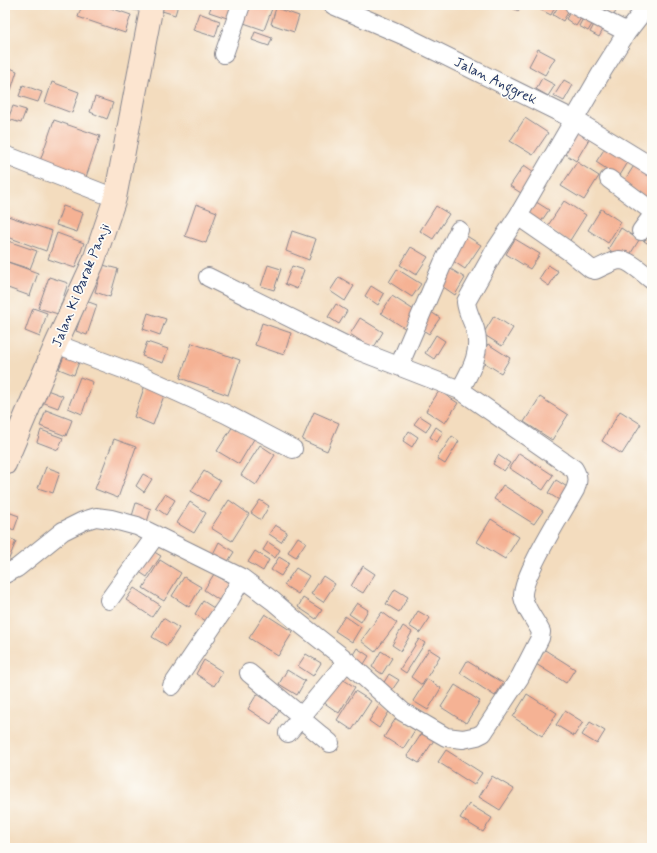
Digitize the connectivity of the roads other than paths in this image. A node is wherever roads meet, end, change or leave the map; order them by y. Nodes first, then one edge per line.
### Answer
1 (241, 5) edge
2 (333, 5) edge
3 (574, 5) edge
4 (648, 5) edge
5 (146, 7) edge
6 (627, 32) junction
7 (224, 54) dead end
8 (575, 120) junction
9 (5, 155) edge
10 (652, 167) edge
11 (609, 179) dead end
12 (115, 198) junction
13 (652, 211) edge
14 (518, 216) junction
15 (652, 216) edge
16 (459, 230) dead end
17 (641, 231) dead end
18 (208, 277) dead end
19 (652, 280) edge
20 (56, 344) junction
21 (399, 366) junction
22 (460, 390) junction
23 (294, 449) dead end
24 (5, 464) edge
25 (156, 535) junction
26 (5, 574) edge
27 (242, 578) junction
28 (109, 600) dead end
29 (347, 661) junction
30 (249, 673) dead end
31 (172, 686) dead end
32 (301, 717) junction
33 (288, 733) dead end
34 (330, 743) dead end

1 - 7 street
2 - 8 street, Jalan Anggrek
3 - 6 street
4 - 6 street
5 - 12 street, Jalan Ki Barak Panji
6 - 8 street
8 - 10 street, Jalan Anggrek
8 - 14 street
9 - 12 street
11 - 13 street
12 - 20 street, Jalan Ki Barak Panji
14 - 19 street
14 - 22 street
15 - 17 street
16 - 21 street
18 - 21 street
20 - 23 street
20 - 24 street, Jalan Ki Barak Panji
21 - 22 street
22 - 29 street
25 - 26 street
25 - 27 street
25 - 28 street
27 - 29 street
27 - 31 street
29 - 32 street
30 - 32 street
32 - 33 street
32 - 34 street

